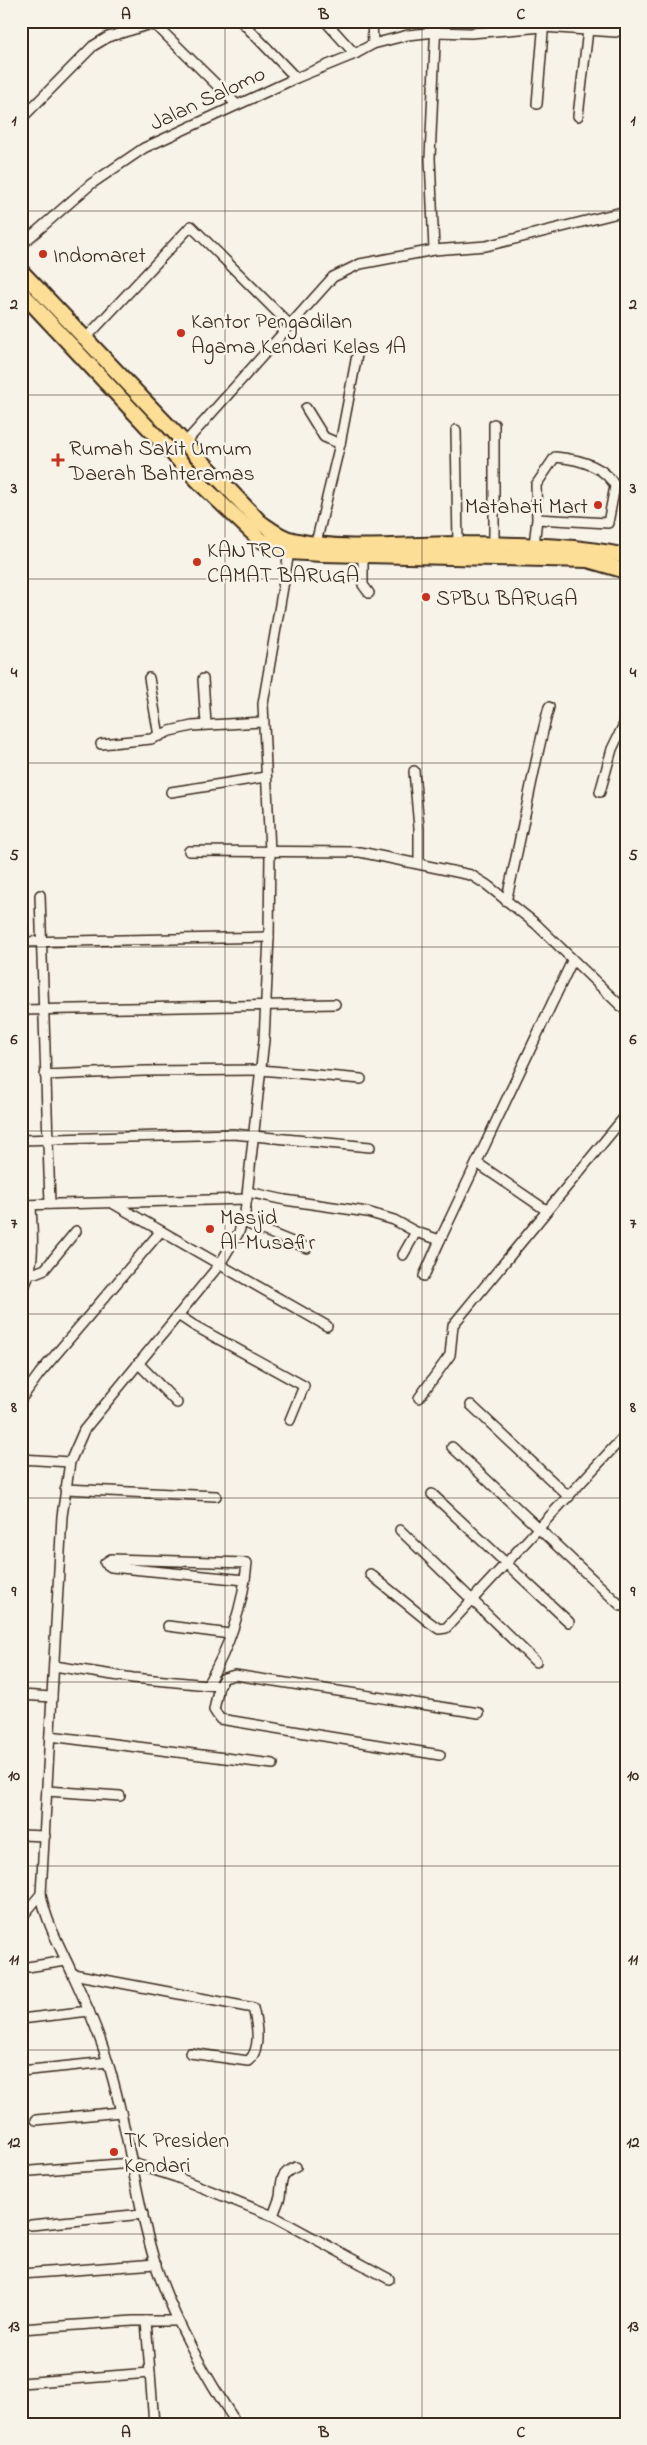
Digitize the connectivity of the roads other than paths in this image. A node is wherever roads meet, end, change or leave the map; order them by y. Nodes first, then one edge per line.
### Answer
1 (241, 21) edge
2 (325, 21) edge
3 (372, 21) edge
4 (436, 21) edge
5 (588, 21) edge
6 (544, 24) edge
7 (626, 27) edge
8 (588, 31) junction
9 (435, 32) junction
10 (373, 44) junction
11 (355, 54) junction
12 (296, 78) junction
13 (236, 104) junction
14 (537, 104) dead end
15 (578, 116) dead end
16 (21, 119) edge
17 (626, 211) edge
18 (21, 245) edge
19 (434, 250) junction
20 (21, 271) edge
21 (21, 292) edge
22 (290, 325) junction
23 (86, 338) junction
24 (358, 355) dead end
25 (131, 387) junction
26 (121, 399) junction
27 (306, 408) dead end
28 (494, 424) dead end
29 (456, 430) dead end
30 (184, 444) junction
31 (340, 444) junction
32 (537, 519) junction
33 (316, 543) junction
34 (458, 544) junction
35 (534, 545) junction
36 (494, 546) junction
37 (434, 551) junction
38 (288, 552) junction
39 (363, 555) junction
40 (626, 556) edge
41 (626, 571) edge
42 (369, 593) dead end
43 (149, 678) dead end
44 (203, 679) dead end
45 (549, 707) dead end
46 (626, 720) edge
47 (262, 722) junction
48 (206, 724) junction
49 (159, 736) junction
50 (100, 744) dead end
51 (414, 771) dead end
52 (265, 778) junction
53 (171, 792) dead end
54 (600, 792) dead end
55 (188, 851) dead end
56 (270, 851) junction
57 (419, 863) junction
58 (40, 895) dead end
59 (506, 901) junction
60 (269, 937) junction
61 (21, 942) edge
62 (40, 942) junction
63 (572, 961) junction
64 (334, 1004) dead end
65 (266, 1005) junction
66 (44, 1009) junction
67 (21, 1010) edge
68 (626, 1011) edge
69 (261, 1070) junction
70 (45, 1075) junction
71 (361, 1079) dead end
72 (626, 1115) edge
73 (254, 1134) junction
74 (48, 1139) junction
75 (21, 1140) edge
76 (370, 1147) dead end
77 (477, 1163) junction
78 (248, 1195) junction
79 (50, 1204) junction
80 (114, 1204) junction
81 (26, 1205) edge
82 (546, 1210) junction
83 (243, 1222) junction
84 (76, 1231) dead end
85 (161, 1231) junction
86 (416, 1232) junction
87 (440, 1240) junction
88 (307, 1248) dead end
89 (403, 1255) dead end
90 (220, 1264) junction
91 (25, 1272) edge
92 (424, 1276) dead end
93 (21, 1292) edge
94 (178, 1314) junction
95 (327, 1326) dead end
96 (138, 1363) junction
97 (419, 1398) dead end
98 (21, 1399) edge
99 (177, 1403) dead end
100 (471, 1405) dead end
101 (290, 1420) dead end
102 (626, 1434) edge
103 (452, 1447) dead end
104 (21, 1458) edge
105 (70, 1462) junction
106 (65, 1490) junction
107 (432, 1494) dead end
108 (216, 1496) dead end
109 (569, 1497) junction
110 (540, 1528) junction
111 (400, 1530) dead end
112 (508, 1564) junction
113 (370, 1574) dead end
114 (245, 1580) junction
115 (474, 1600) junction
116 (621, 1606) dead end
117 (570, 1622) dead end
118 (168, 1626) dead end
119 (230, 1634) junction
120 (536, 1662) dead end
121 (54, 1666) junction
122 (207, 1685) junction
123 (219, 1686) junction
124 (21, 1695) edge
125 (52, 1697) junction
126 (479, 1712) dead end
127 (50, 1736) junction
128 (440, 1755) dead end
129 (273, 1764) dead end
130 (47, 1791) junction
131 (120, 1796) dead end
132 (21, 1835) edge
133 (44, 1836) junction
134 (41, 1894) junction
135 (21, 1918) edge
136 (66, 1962) junction
137 (21, 1968) edge
138 (73, 1974) junction
139 (89, 2011) junction
140 (21, 2020) edge
141 (190, 2053) dead end
142 (108, 2062) junction
143 (21, 2071) edge
144 (121, 2112) junction
145 (36, 2120) dead end
146 (132, 2163) junction
147 (296, 2167) dead end
148 (31, 2171) dead end
149 (143, 2214) junction
150 (272, 2216) junction
151 (31, 2225) dead end
152 (156, 2264) junction
153 (21, 2274) edge
154 (389, 2279) dead end
155 (146, 2321) junction
156 (177, 2321) junction
157 (21, 2329) edge
158 (150, 2372) junction
159 (21, 2383) edge
160 (154, 2424) edge
161 (237, 2424) edge

1 - 12 street
2 - 11 street
3 - 10 street
4 - 9 street
5 - 8 street
6 - 8 street, Jalan Salomo
6 - 9 street, Jalan Salomo
6 - 14 street
7 - 8 street, Jalan Salomo
8 - 15 street
9 - 10 street, Jalan Salomo
9 - 19 street
10 - 11 street, Jalan Salomo
11 - 12 street, Jalan Salomo
12 - 13 street, Jalan Salomo
13 - 16 street
13 - 18 street, Jalan Salomo
17 - 19 street
19 - 22 street
20 - 23 highway
21 - 26 highway
22 - 23 street
22 - 30 street
23 - 25 highway
24 - 31 street
25 - 26 highway
25 - 30 highway
26 - 38 highway
27 - 31 street
28 - 36 street
29 - 34 street
30 - 33 highway
31 - 33 street
32 - 32 street
32 - 35 street
33 - 37 highway
34 - 36 highway
34 - 37 highway
35 - 36 highway
35 - 40 highway
37 - 39 highway
37 - 41 highway
38 - 39 highway
38 - 47 street
39 - 42 street
43 - 49 street
44 - 48 street
45 - 59 street
46 - 54 street
47 - 48 street
47 - 52 street
48 - 49 street
49 - 50 street
51 - 57 street
52 - 53 street
52 - 56 street
55 - 56 street
56 - 57 street
56 - 60 street
57 - 59 street
58 - 62 street
59 - 63 street
60 - 62 street
60 - 65 street
61 - 62 street
62 - 66 street
63 - 68 street
63 - 77 street
64 - 65 street
65 - 66 street
65 - 69 street
66 - 67 street
66 - 70 street
69 - 70 street
69 - 71 street
69 - 73 street
70 - 74 street
72 - 82 street
73 - 74 street
73 - 76 street
73 - 78 street
74 - 75 street
74 - 79 street
77 - 82 street
77 - 87 street
78 - 80 street
78 - 83 street
78 - 86 street
79 - 80 street
79 - 81 street
80 - 85 street
81 - 91 street
82 - 97 street
83 - 88 street
83 - 90 street
84 - 91 street
85 - 90 street
85 - 98 street
86 - 87 street
86 - 89 street
87 - 92 street
90 - 94 street
90 - 95 street
91 - 93 street
94 - 96 street
94 - 101 street
96 - 99 street
96 - 105 street
100 - 109 street
102 - 109 street
103 - 110 street
104 - 105 street
105 - 106 street
106 - 108 street
106 - 121 street
107 - 112 street
109 - 110 street
110 - 112 street
110 - 116 street
111 - 115 street
112 - 115 street
112 - 117 street
113 - 115 street
114 - 114 street
114 - 119 street
115 - 120 street
118 - 119 street
119 - 122 street
121 - 122 street
121 - 125 street
122 - 123 street
123 - 126 street
123 - 128 street
124 - 125 street
125 - 127 street
127 - 129 street
127 - 130 street
130 - 131 street
130 - 133 street
132 - 133 street
133 - 134 street
134 - 135 street
134 - 136 street
136 - 137 street
136 - 138 street
138 - 139 street
138 - 141 street
139 - 140 street
139 - 142 street
142 - 143 street
142 - 144 street
144 - 145 street
144 - 146 street
146 - 148 street
146 - 149 street
146 - 150 street
147 - 150 street
149 - 151 street
149 - 152 street
150 - 154 street
152 - 153 street
152 - 156 street
155 - 156 street
155 - 157 street
155 - 158 street
156 - 161 street
158 - 159 street
158 - 160 street

